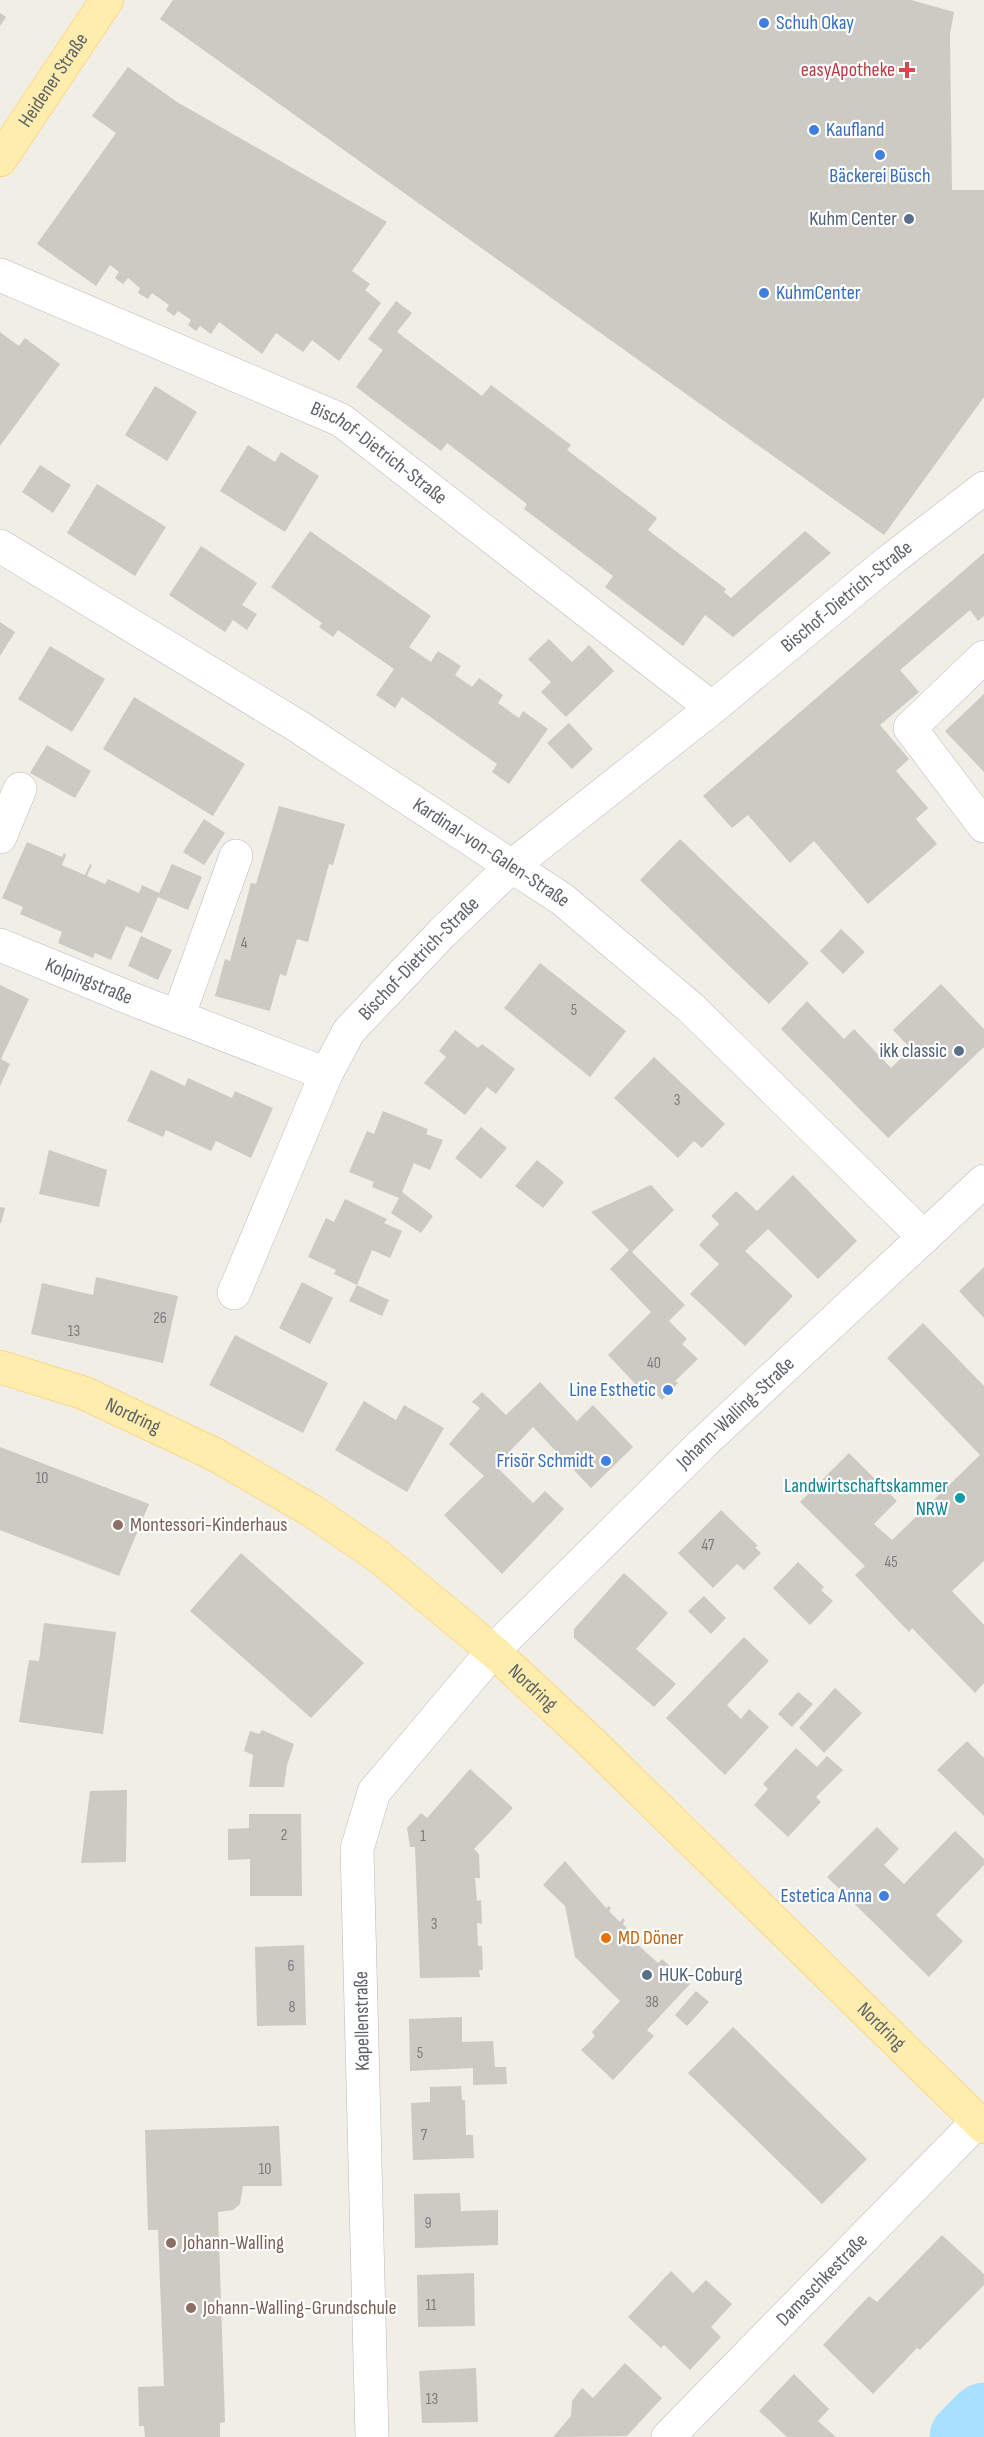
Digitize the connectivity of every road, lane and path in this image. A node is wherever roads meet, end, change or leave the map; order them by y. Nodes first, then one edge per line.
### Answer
1 (107, 0) edge
2 (0, 160) edge
3 (0, 275) edge
4 (984, 488) edge
5 (0, 546) edge
6 (984, 657) edge
7 (712, 708) junction
8 (20, 789) dead end
9 (984, 826) edge
10 (0, 837) edge
11 (236, 856) dead end
12 (512, 866) junction
13 (0, 945) edge
14 (178, 1017) junction
15 (326, 1074) junction
16 (984, 1181) edge
17 (924, 1237) junction
18 (234, 1293) dead end
19 (0, 1367) edge
20 (493, 1651) junction
21 (981, 2124) edge
22 (372, 2437) edge
23 (668, 2437) edge

1 - 2 main road, Heidener Straße
3 - 7 street, Bischof-Dietrich-Straße
4 - 7 street, Bischof-Dietrich-Straße
5 - 12 street, Kardinal-von-Galen-Straße
6 - 9 street
7 - 12 street, Bischof-Dietrich-Straße
8 - 10 street
11 - 14 street
12 - 15 street, Bischof-Dietrich-Straße
12 - 17 street, Kardinal-von-Galen-Straße
13 - 14 street, Kolpingstraße
14 - 15 street, Kolpingstraße
15 - 18 street, Bischof-Dietrich-Straße
16 - 17 street, Johann-Walling-Straße
17 - 20 street, Johann-Walling-Straße
19 - 20 main road, Nordring
20 - 21 main road, Nordring
20 - 22 street, Kapellenstraße
21 - 23 street, Damaschkestraße

